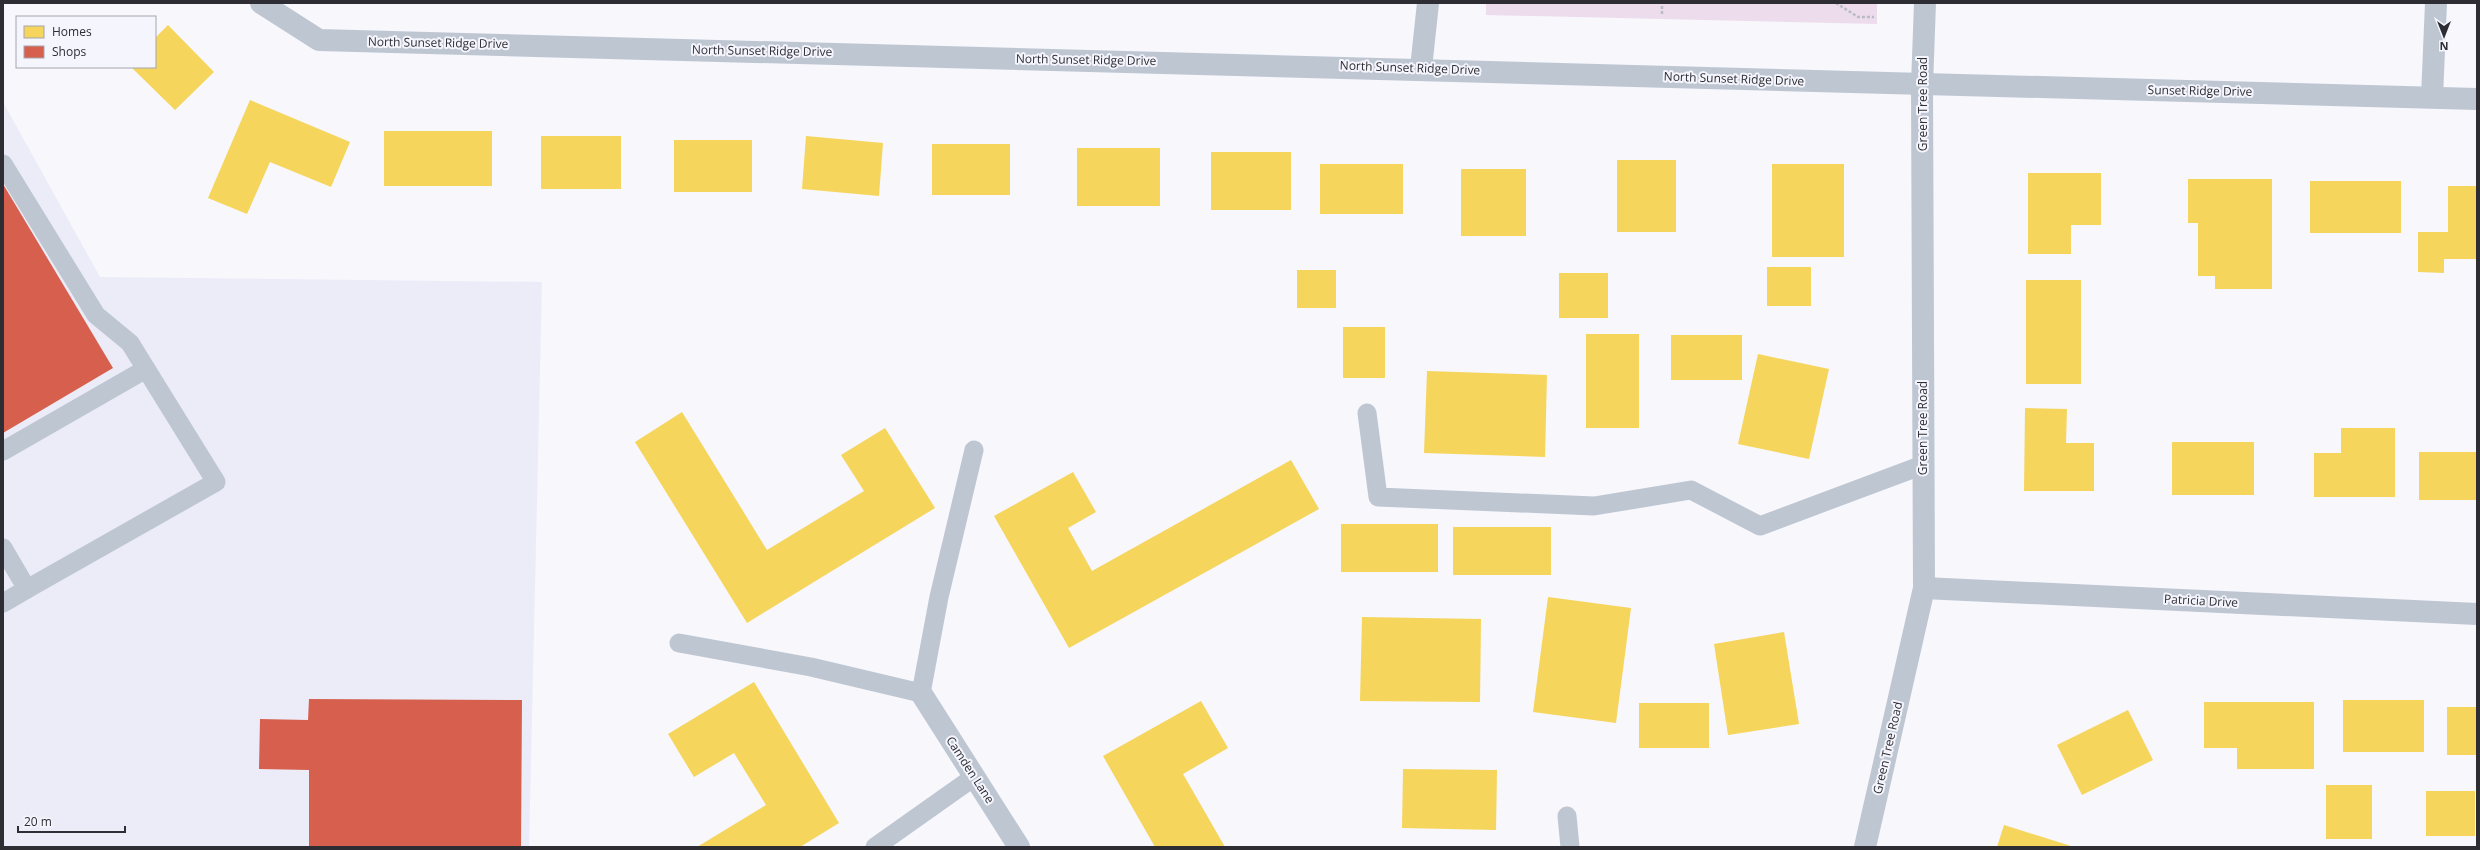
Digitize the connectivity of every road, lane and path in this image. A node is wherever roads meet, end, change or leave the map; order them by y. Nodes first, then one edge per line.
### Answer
1 (260, 3) edge
2 (1428, 3) edge
3 (1662, 3) edge
4 (1836, 3) edge
5 (1925, 3) edge
6 (2436, 3) edge
7 (1662, 14) dead end
8 (1874, 17) dead end
9 (1421, 68) junction
10 (1922, 85) junction
11 (2432, 97) junction
12 (2477, 99) edge
13 (3, 164) edge
14 (146, 369) junction
15 (1367, 413) dead end
16 (974, 450) dead end
17 (3, 452) edge
18 (1923, 465) junction
19 (3, 548) edge
20 (1924, 588) junction
21 (27, 589) junction
22 (3, 602) edge
23 (2477, 614) edge
24 (679, 643) dead end
25 (921, 693) junction
26 (974, 777) junction
27 (1567, 816) dead end
28 (875, 847) edge
29 (1019, 847) edge
30 (1570, 847) edge
31 (1865, 847) edge

1 - 9 street, North Sunset Ridge Drive
2 - 9 street
3 - 7 path
4 - 8 path
5 - 10 street, Green Tree Road
6 - 11 street
9 - 10 street, North Sunset Ridge Drive
10 - 11 street, Sunset Ridge Drive
10 - 18 street, Green Tree Road
11 - 12 street, Sunset Ridge Drive
13 - 14 lane
14 - 17 lane
14 - 21 lane
15 - 18 lane
16 - 25 lane
18 - 20 street, Green Tree Road
19 - 21 lane
20 - 23 street, Patricia Drive
20 - 31 street, Green Tree Road
21 - 22 lane
24 - 25 lane
25 - 26 street, Camden Lane
26 - 28 lane
26 - 29 street, Camden Lane
27 - 30 lane

